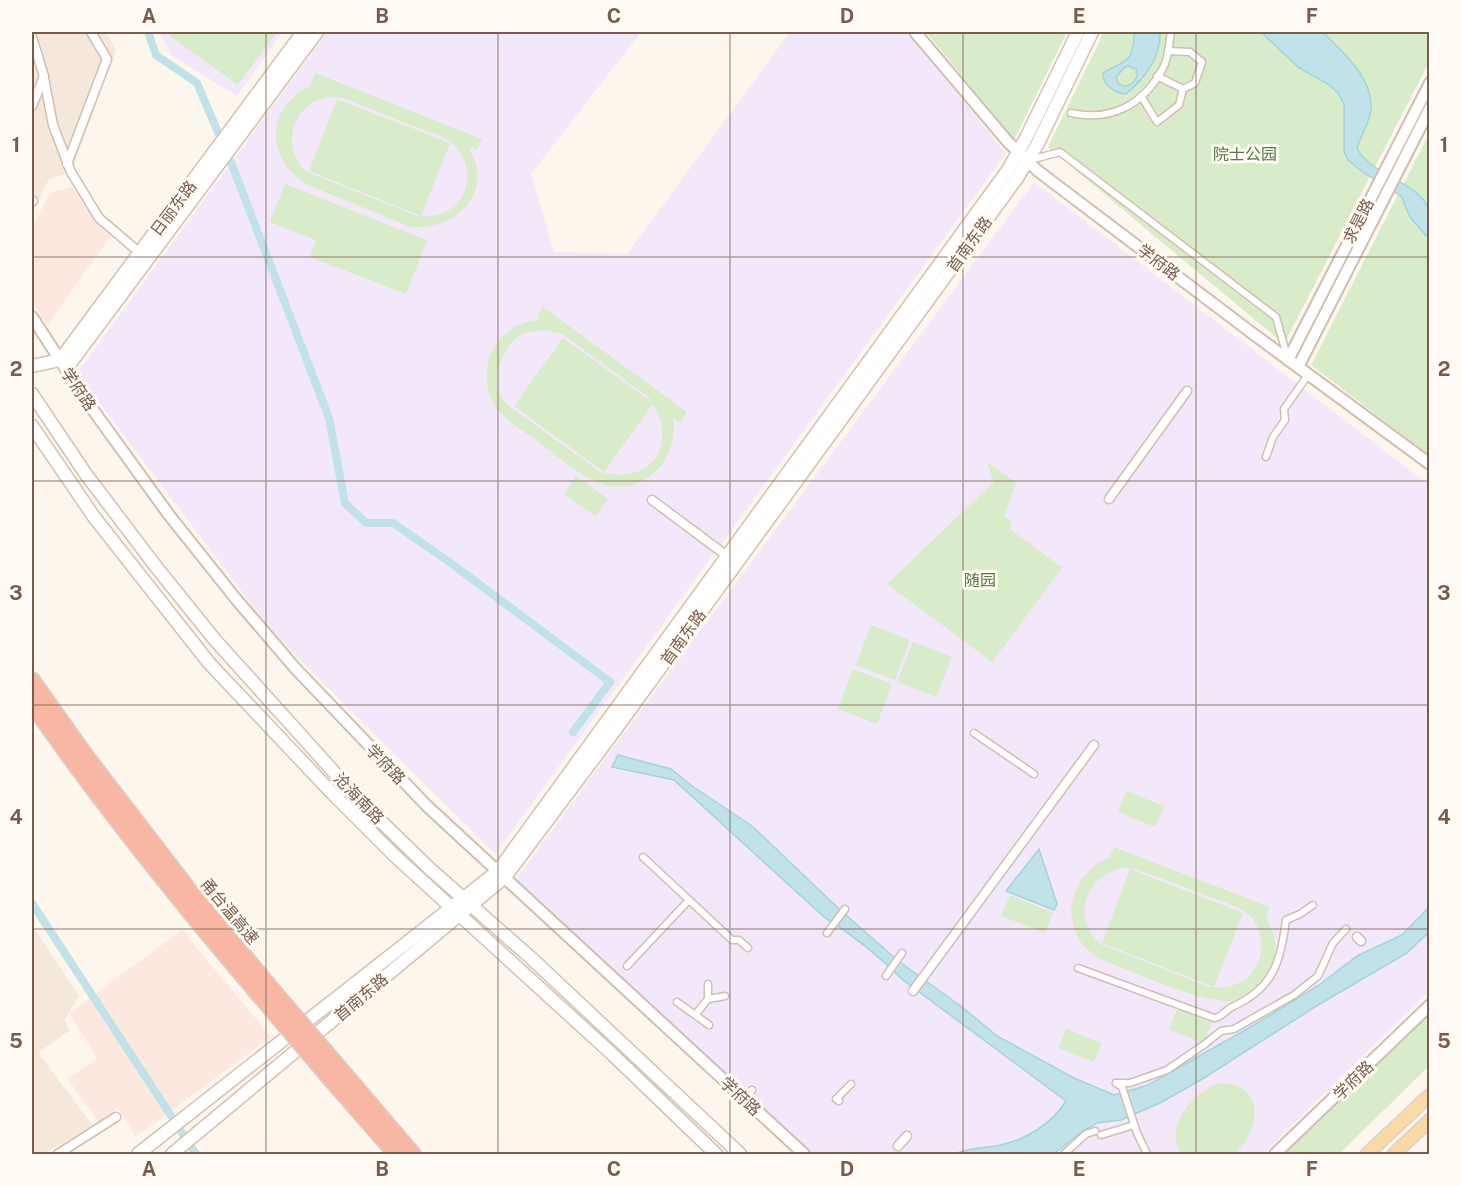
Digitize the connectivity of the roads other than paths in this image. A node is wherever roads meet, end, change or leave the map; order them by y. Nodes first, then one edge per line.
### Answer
1 (91, 32) edge
2 (303, 32) edge
3 (317, 32) edge
4 (915, 32) edge
5 (1078, 32) edge
6 (1092, 32) edge
7 (1171, 32) edge
8 (32, 37) edge
9 (1168, 51) junction
10 (44, 76) junction
11 (1157, 76) junction
12 (1430, 83) edge
13 (1183, 89) junction
14 (1141, 96) junction
15 (32, 106) edge
16 (1430, 108) edge
17 (1071, 113) dead end
18 (234, 135) junction
19 (1023, 156) junction
20 (216, 159) junction
21 (67, 164) junction
22 (140, 253) junction
23 (32, 317) edge
24 (1288, 360) junction
25 (63, 364) junction
26 (32, 366) edge
27 (1298, 367) junction
28 (1308, 375) junction
29 (1186, 391) dead end
30 (32, 394) edge
31 (32, 426) edge
32 (1266, 457) dead end
33 (1430, 464) edge
34 (1109, 499) dead end
35 (652, 500) dead end
36 (727, 556) junction
37 (32, 680) edge
38 (32, 704) edge
39 (974, 733) dead end
40 (1094, 745) dead end
41 (1034, 774) dead end
42 (643, 857) dead end
43 (501, 874) junction
44 (689, 900) junction
45 (467, 902) junction
46 (1313, 904) dead end
47 (845, 909) dead end
48 (455, 912) junction
49 (1346, 929) dead end
50 (830, 930) dead end
51 (748, 948) dead end
52 (902, 953) dead end
53 (627, 966) dead end
54 (1078, 968) dead end
55 (887, 974) dead end
56 (708, 984) dead end
57 (913, 991) dead end
58 (724, 996) dead end
59 (271, 999) junction
60 (708, 999) junction
61 (677, 1002) dead end
62 (1430, 1005) edge
63 (696, 1015) junction
64 (709, 1025) dead end
65 (308, 1042) junction
66 (332, 1070) junction
67 (851, 1084) dead end
68 (752, 1090) dead end
69 (1430, 1095) edge
70 (745, 1100) junction
71 (839, 1101) dead end
72 (116, 1117) dead end
73 (1430, 1120) edge
74 (1133, 1121) junction
75 (907, 1136) dead end
76 (898, 1146) dead end
77 (173, 1154) edge
78 (58, 1155) edge
79 (138, 1155) edge
80 (396, 1155) edge
81 (413, 1155) edge
82 (716, 1155) edge
83 (741, 1155) edge
84 (804, 1155) edge
85 (1064, 1155) edge
86 (1147, 1155) edge
87 (1275, 1155) edge
88 (1367, 1155) edge
89 (1394, 1155) edge

1 - 21 street
2 - 18 main road, 日丽东路
3 - 18 main road, 日丽东路
4 - 19 street, 学府路
5 - 19 main road, 首南东路
6 - 19 main road, 首南东路
7 - 9 street
8 - 10 street
9 - 11 street
9 - 13 street
10 - 15 street
10 - 21 street
11 - 13 street
11 - 14 street
12 - 24 street, 求是路
13 - 14 street
14 - 17 street
16 - 27 street, 求是路
18 - 20 main road, 日丽东路
19 - 24 street, 学府路
19 - 24 street
19 - 36 main road, 首南东路
19 - 43 main road, 首南东路
20 - 22 main road, 日丽东路
20 - 25 main road, 日丽东路
21 - 22 street
22 - 25 main road, 日丽东路
23 - 25 street, 学府路
24 - 27 street, 学府路
25 - 26 main road
25 - 43 street, 学府路
27 - 28 street, 学府路
28 - 32 street
28 - 33 street, 学府路
29 - 34 street
30 - 45 main road, 沧海南路
31 - 48 main road, 沧海南路
35 - 36 street
36 - 43 main road, 首南东路
37 - 59 highway, 甬台温高速
38 - 59 highway, 甬台温高速
39 - 41 street
40 - 57 street
42 - 44 street
43 - 45 main road, 首南东路
43 - 70 street, 学府路
44 - 51 street
44 - 53 street
45 - 48 main road, 首南东路
45 - 83 main road, 沧海南路
46 - 54 street
47 - 50 street
48 - 65 main road, 首南东路
48 - 79 main road, 首南东路
48 - 82 main road, 沧海南路
49 - 74 street
52 - 55 street
56 - 60 street
58 - 60 street
59 - 65 highway, 甬台温高速, bridge
60 - 63 street
61 - 63 street
62 - 87 street, 学府路
63 - 64 street
65 - 66 highway, 甬台温高速, bridge
65 - 77 main road, 首南东路
66 - 80 highway, 甬台温高速
66 - 81 highway, 甬台温高速
67 - 71 street
68 - 70 street
69 - 88 main road
70 - 84 street, 学府路
72 - 78 street
73 - 89 main road
74 - 85 street
74 - 86 street
75 - 76 street

